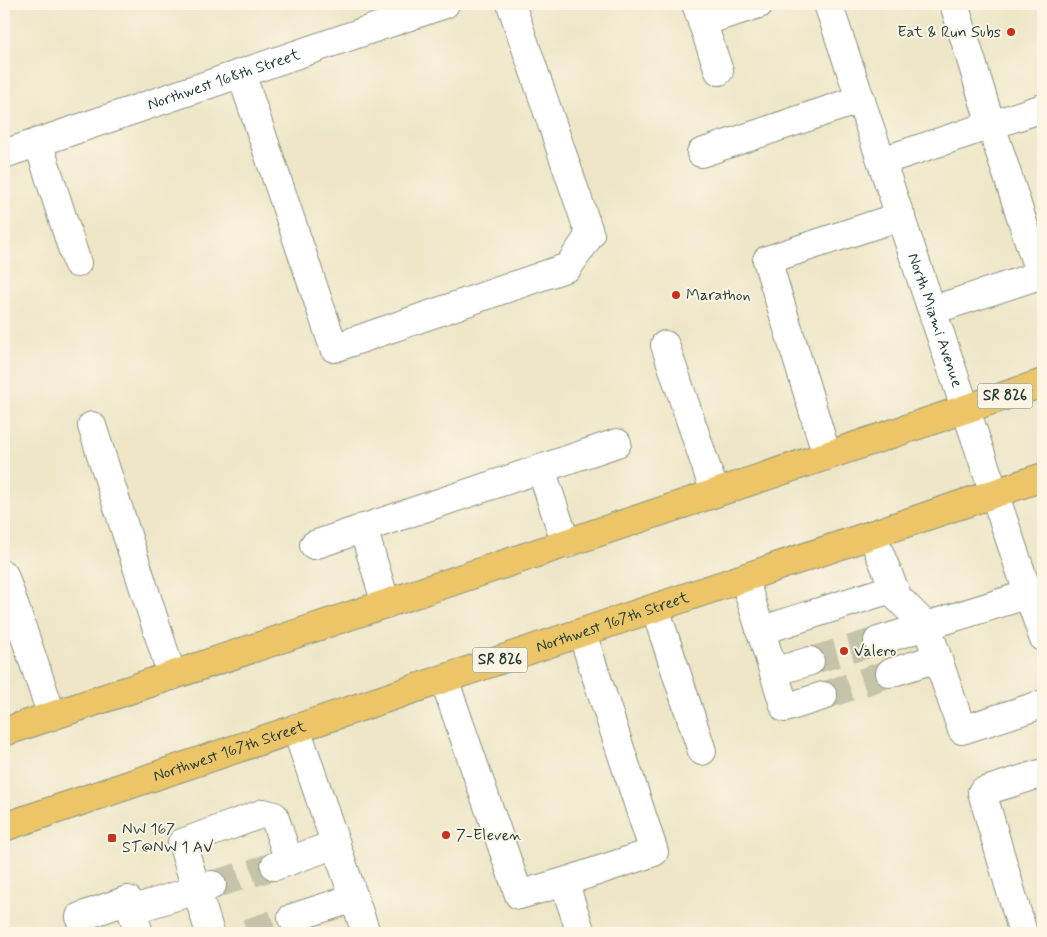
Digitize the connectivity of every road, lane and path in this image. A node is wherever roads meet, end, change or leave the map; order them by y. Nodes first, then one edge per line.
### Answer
1 (511, 4) edge
2 (759, 4) edge
3 (828, 4) edge
4 (954, 4) edge
5 (431, 6) edge
6 (699, 13) edge
7 (719, 71) dead end
8 (241, 73) junction
9 (861, 100) junction
10 (1043, 108) edge
11 (991, 125) junction
12 (38, 142) junction
13 (701, 153) dead end
14 (4, 154) edge
15 (882, 161) junction
16 (901, 216) junction
17 (77, 263) dead end
18 (1042, 275) edge
19 (933, 310) junction
20 (665, 345) dead end
21 (1043, 383) edge
22 (967, 409) junction
23 (92, 426) dead end
24 (617, 443) dead end
25 (827, 456) junction
26 (541, 469) junction
27 (1043, 477) edge
28 (716, 493) junction
29 (996, 493) junction
30 (364, 528) junction
31 (872, 535) junction
32 (566, 544) junction
33 (314, 545) dead end
34 (4, 575) edge
35 (744, 578) junction
36 (894, 588) junction
37 (1034, 596) edge
38 (386, 604) junction
39 (655, 608) junction
40 (926, 626) junction
41 (760, 631) junction
42 (582, 633) junction
43 (1043, 637) edge
44 (878, 640) tunnel mouth
45 (937, 658) junction
46 (810, 661) tunnel mouth
47 (774, 672) junction
48 (890, 673) tunnel mouth
49 (172, 676) junction
50 (444, 679) junction
51 (823, 696) tunnel mouth
52 (1043, 704) edge
53 (52, 716) junction
54 (296, 728) junction
55 (4, 732) edge
56 (702, 751) dead end
57 (1043, 772) edge
58 (4, 827) edge
59 (336, 844) junction
60 (564, 882) junction
61 (204, 887) junction
62 (354, 898) junction
63 (80, 917) dead end
64 (292, 918) tunnel mouth
65 (135, 922) edge
66 (210, 933) edge
67 (366, 933) edge
68 (581, 933) edge
69 (1023, 933) edge

1 - 8 street
2 - 6 street
3 - 9 street, North Miami Avenue
4 - 11 street
5 - 8 street, Northwest 168th Street
6 - 7 street
8 - 12 street, Northwest 168th Street
9 - 13 street
9 - 15 street, North Miami Avenue
10 - 11 street
11 - 15 street
11 - 18 street
12 - 14 street, Northwest 168th Street
12 - 17 street
15 - 16 street, North Miami Avenue
16 - 19 street, North Miami Avenue
16 - 25 street
18 - 19 street
19 - 22 street, North Miami Avenue
20 - 28 street
21 - 22 main road, SR 826
22 - 25 main road, SR 826
22 - 29 street, North Miami Avenue
23 - 49 street
24 - 26 street
25 - 28 main road, SR 826
26 - 30 street
26 - 32 street
27 - 29 main road, SR 826
28 - 32 main road, SR 826
29 - 31 main road, Northwest 167th Street / SR 826
29 - 37 street, North Miami Avenue
30 - 33 street
30 - 38 street
31 - 35 main road, Northwest 167th Street / SR 826
31 - 36 street
32 - 38 main road, SR 826
34 - 53 street
35 - 39 main road, Northwest 167th Street / SR 826
35 - 41 street
36 - 40 street
36 - 41 street
37 - 40 street
37 - 43 street, North Miami Avenue
38 - 49 main road, SR 826
39 - 42 main road, Northwest 167th Street / SR 826
39 - 56 street
40 - 44 street
40 - 45 street
41 - 47 street
42 - 50 main road, Northwest 167th Street / SR 826
42 - 60 street
45 - 48 street
45 - 52 street
46 - 47 street
47 - 51 street
49 - 53 main road, SR 826
50 - 54 main road, Northwest 167th Street / SR 826
50 - 60 street
53 - 55 main road, SR 826
54 - 58 main road, Northwest 167th Street / SR 826
54 - 59 street
57 - 69 street
59 - 61 street
59 - 62 street
60 - 68 street
61 - 65 street
61 - 66 street
62 - 64 street
62 - 67 street
63 - 65 street

